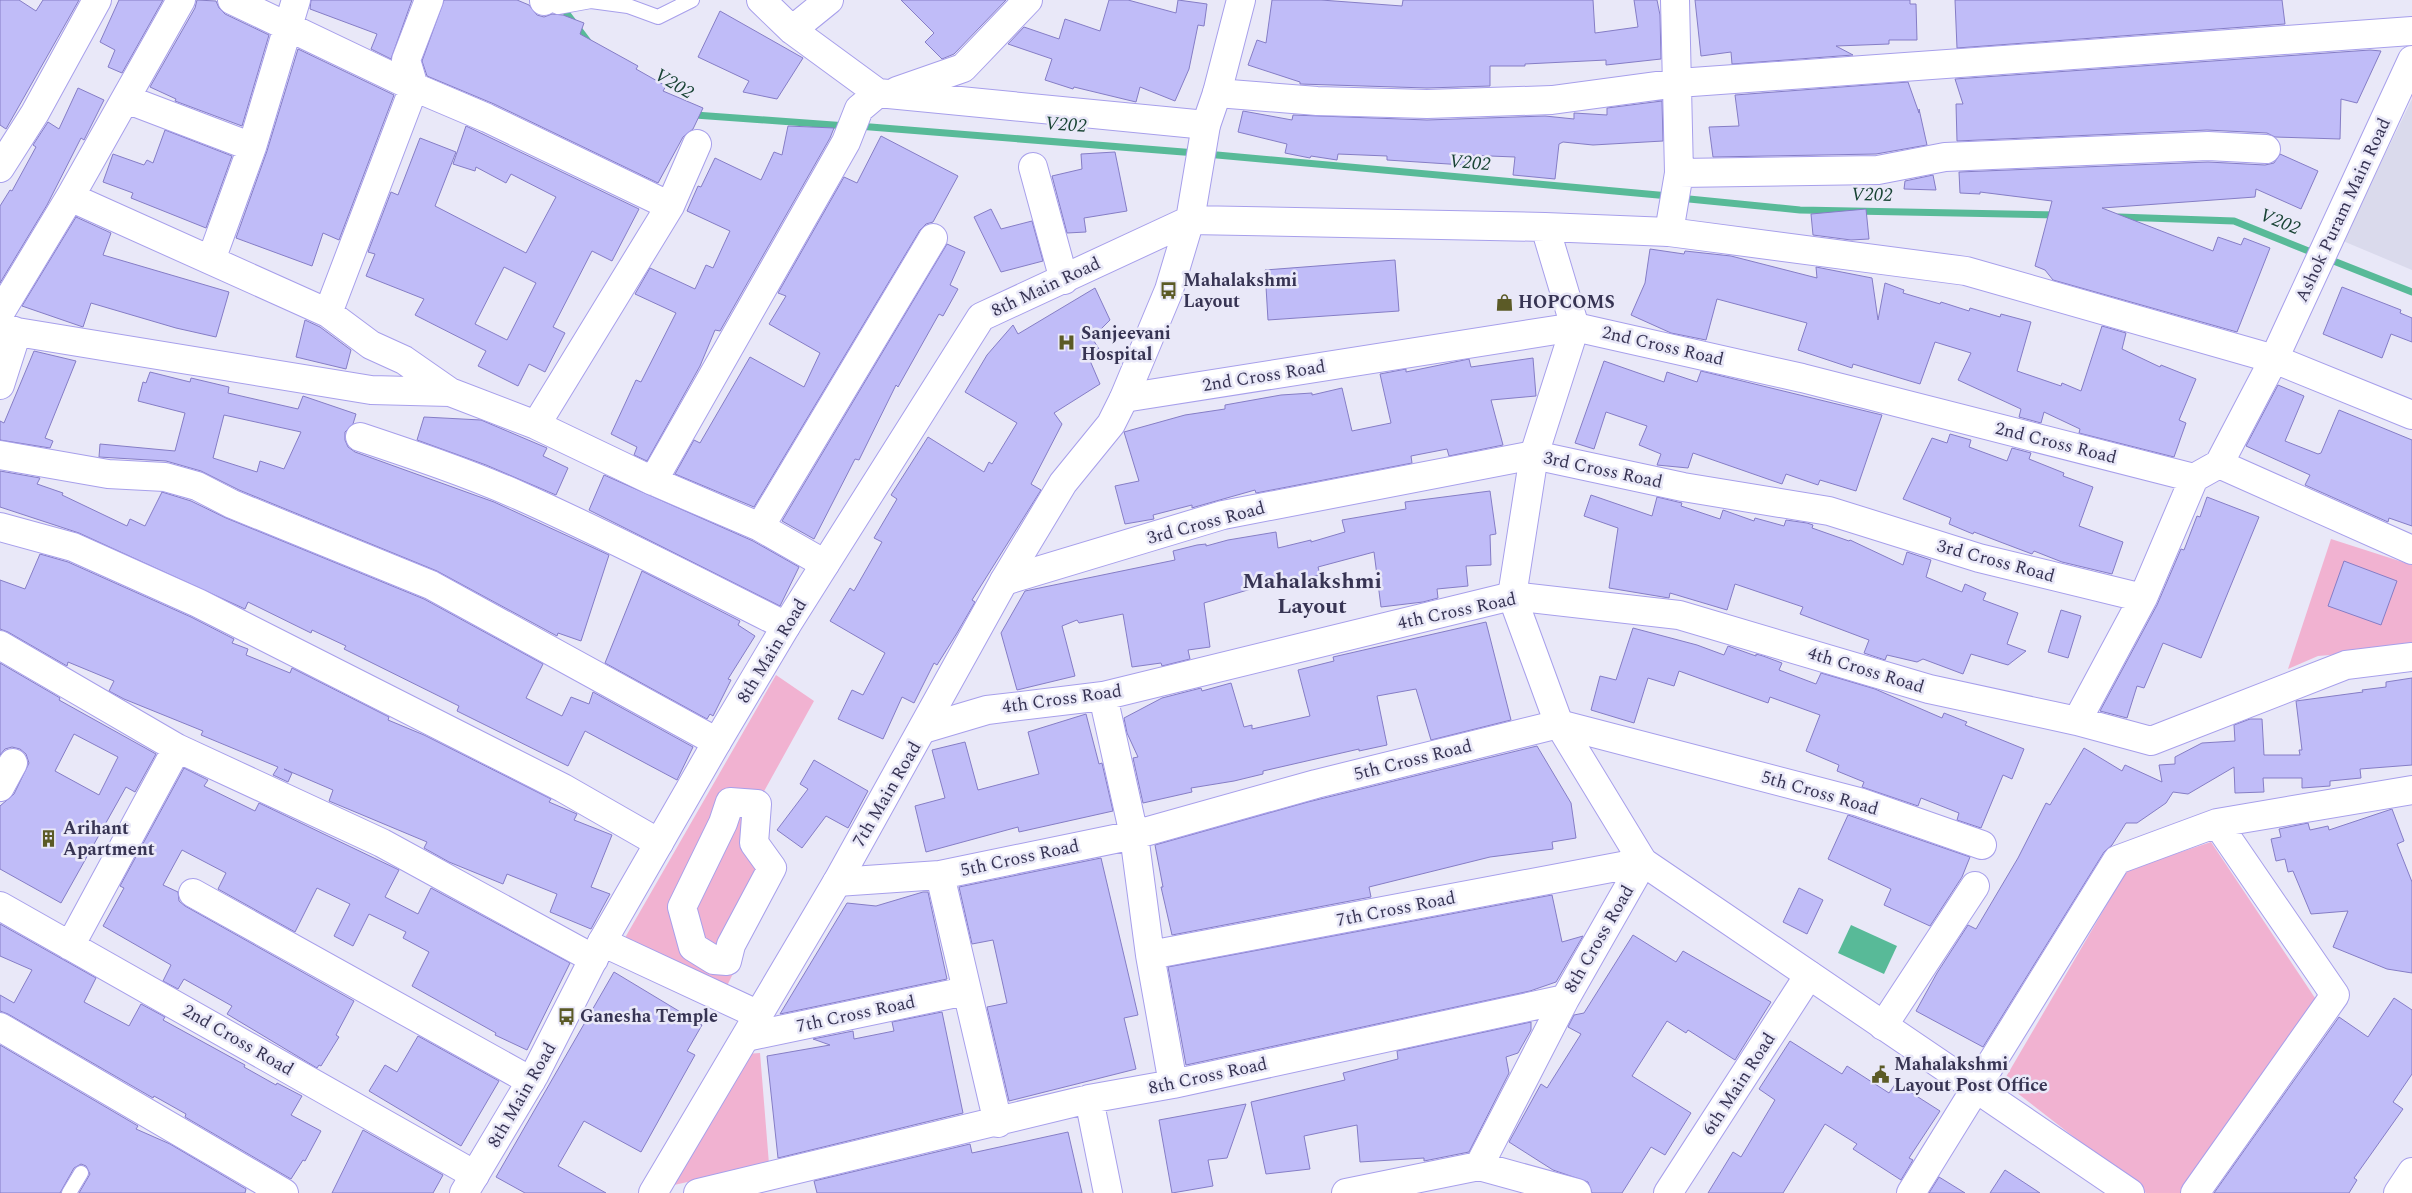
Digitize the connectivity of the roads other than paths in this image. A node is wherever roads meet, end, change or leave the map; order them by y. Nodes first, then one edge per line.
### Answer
1 (96, 0) edge
2 (181, 0) edge
3 (232, 0) edge
4 (296, 0) edge
5 (429, 0) edge
6 (544, 0) edge
7 (692, 0) edge
8 (762, 0) edge
9 (829, 0) edge
10 (1028, 0) edge
11 (1241, 0) edge
12 (1675, 0) edge
13 (288, 28) junction
14 (792, 30) junction
15 (2412, 31) edge
16 (2412, 60) edge
17 (1678, 83) junction
18 (414, 87) junction
19 (1217, 93) junction
20 (876, 98) junction
21 (126, 99) junction
22 (1206, 125) junction
23 (697, 144) dead end
24 (252, 147) junction
25 (2266, 149) dead end
26 (0, 168) edge
27 (1033, 168) dead end
28 (1679, 173) junction
29 (70, 198) junction
30 (670, 206) junction
31 (1190, 220) junction
32 (1545, 227) junction
33 (1669, 232) junction
34 (934, 238) dead end
35 (211, 260) junction
36 (1064, 280) junction
37 (328, 313) junction
38 (6, 324) edge
39 (1575, 327) junction
40 (2274, 360) junction
41 (0, 385) edge
42 (450, 392) junction
43 (1124, 398) junction
44 (2412, 415) edge
45 (536, 424) junction
46 (360, 437) dead end
47 (0, 454) edge
48 (1534, 455) junction
49 (2219, 464) junction
50 (2194, 478) junction
51 (653, 481) junction
52 (0, 527) edge
53 (760, 527) junction
54 (2412, 550) edge
55 (825, 564) junction
56 (1004, 581) junction
57 (1512, 596) junction
58 (2143, 598) junction
59 (786, 626) junction
60 (0, 645) edge
61 (2412, 657) edge
62 (1103, 696) junction
63 (2077, 721) junction
64 (1558, 724) junction
65 (923, 729) junction
66 (717, 742) junction
67 (177, 748) junction
68 (13, 763) dead end
69 (0, 786) edge
70 (2408, 797) edge
71 (2217, 822) junction
72 (1134, 835) junction
73 (659, 843) junction
74 (1982, 845) dead end
75 (1643, 862) junction
76 (940, 875) junction
77 (836, 882) junction
78 (1975, 886) dead end
79 (193, 893) dead end
80 (0, 906) edge
81 (70, 946) junction
82 (731, 946) joint
83 (598, 950) junction
84 (1150, 955) junction
85 (1809, 976) junction
86 (966, 991) junction
87 (1565, 1000) junction
88 (753, 1026) junction
89 (1883, 1026) junction
90 (0, 1027) edge
91 (531, 1081) junction
92 (1173, 1084) junction
93 (1977, 1089) junction
94 (1089, 1099) junction
95 (998, 1123) junction
96 (1479, 1166) junction
97 (2412, 1172) edge
98 (81, 1173) dead end
99 (470, 1184) edge
100 (68, 1193) edge
101 (284, 1193) edge
102 (653, 1193) edge
103 (698, 1193) edge
104 (1108, 1193) edge
105 (1346, 1193) edge
106 (1577, 1193) edge
107 (1668, 1193) edge
108 (1911, 1193) edge
109 (2130, 1193) edge
110 (2195, 1193) edge
111 (2398, 1193) edge

1 - 26 street
2 - 21 street
3 - 13 street
4 - 13 street
5 - 18 street
6 - 7 lane
8 - 14 street
9 - 14 street
10 - 20 street
11 - 19 street, 7th Main Road
12 - 17 street
13 - 18 street
13 - 24 street
14 - 20 street
15 - 17 street
16 - 40 street, Ashok Puram Main Road
17 - 19 street
17 - 28 street
18 - 30 street
18 - 37 street
19 - 22 street, 7th Main Road
20 - 22 street
20 - 51 street
21 - 24 street
21 - 29 street
22 - 31 street, 7th Main Road
23 - 30 street
24 - 35 street
25 - 28 street
27 - 36 street
28 - 33 street
29 - 35 street
29 - 38 street
30 - 45 street
31 - 32 street
31 - 36 street, 8th Main Road
31 - 43 street, 7th Main Road
32 - 33 street
32 - 39 street
33 - 40 street
34 - 53 street
35 - 37 street
36 - 55 street, 8th Main Road
37 - 42 street
38 - 41 street
38 - 42 street
39 - 43 street, 2nd Cross Road
39 - 48 street
39 - 50 street, 2nd Cross Road
40 - 44 street
40 - 49 street, Ashok Puram Main Road
42 - 45 street
43 - 56 street, 7th Main Road
45 - 51 street
46 - 59 street
47 - 66 street
48 - 56 street, 3rd Cross Road
48 - 57 street
48 - 58 street, 3rd Cross Road
49 - 50 street
49 - 54 street
50 - 58 street
51 - 53 street
52 - 73 street
53 - 55 street
55 - 59 street, 8th Main Road
56 - 65 street, 7th Main Road
57 - 62 street, 4th Cross Road
57 - 63 street, 4th Cross Road
57 - 64 street
58 - 63 street
59 - 66 street, 8th Main Road
60 - 67 street
61 - 63 street, 4th Cross Road
62 - 65 street, 4th Cross Road
62 - 72 street
64 - 72 street, 5th Cross Road
64 - 74 street, 5th Cross Road
64 - 75 street
65 - 77 street, 7th Main Road
66 - 73 street, 8th Main Road
67 - 81 street
67 - 83 street
68 - 69 street
70 - 71 street
71 - 93 street
71 - 110 street
72 - 76 street, 5th Cross Road
72 - 84 street
73 - 83 street, 8th Main Road
75 - 84 street, 7th Cross Road
75 - 85 street
75 - 87 street, 8th Cross Road
76 - 77 street, 5th Cross Road
76 - 86 street
77 - 88 street, 7th Main Road
78 - 89 street
79 - 91 street
80 - 81 street, 2nd Cross Road
81 - 99 street, 2nd Cross Road
82 - 82 street
83 - 88 street
83 - 91 street, 8th Main Road
84 - 92 street
85 - 89 street
85 - 107 street, 6th Main Road
86 - 88 street, 7th Cross Road
86 - 95 street
87 - 92 street, 8th Cross Road
87 - 96 street
88 - 102 street, 7th Main Road
89 - 93 street
90 - 101 street
91 - 99 street, 8th Main Road
92 - 94 street, 8th Cross Road
93 - 108 street
93 - 109 street
94 - 95 street, 8th Cross Road
94 - 104 street
95 - 103 street, 8th Cross Road
96 - 105 street
96 - 106 street
97 - 111 street
98 - 100 lane

